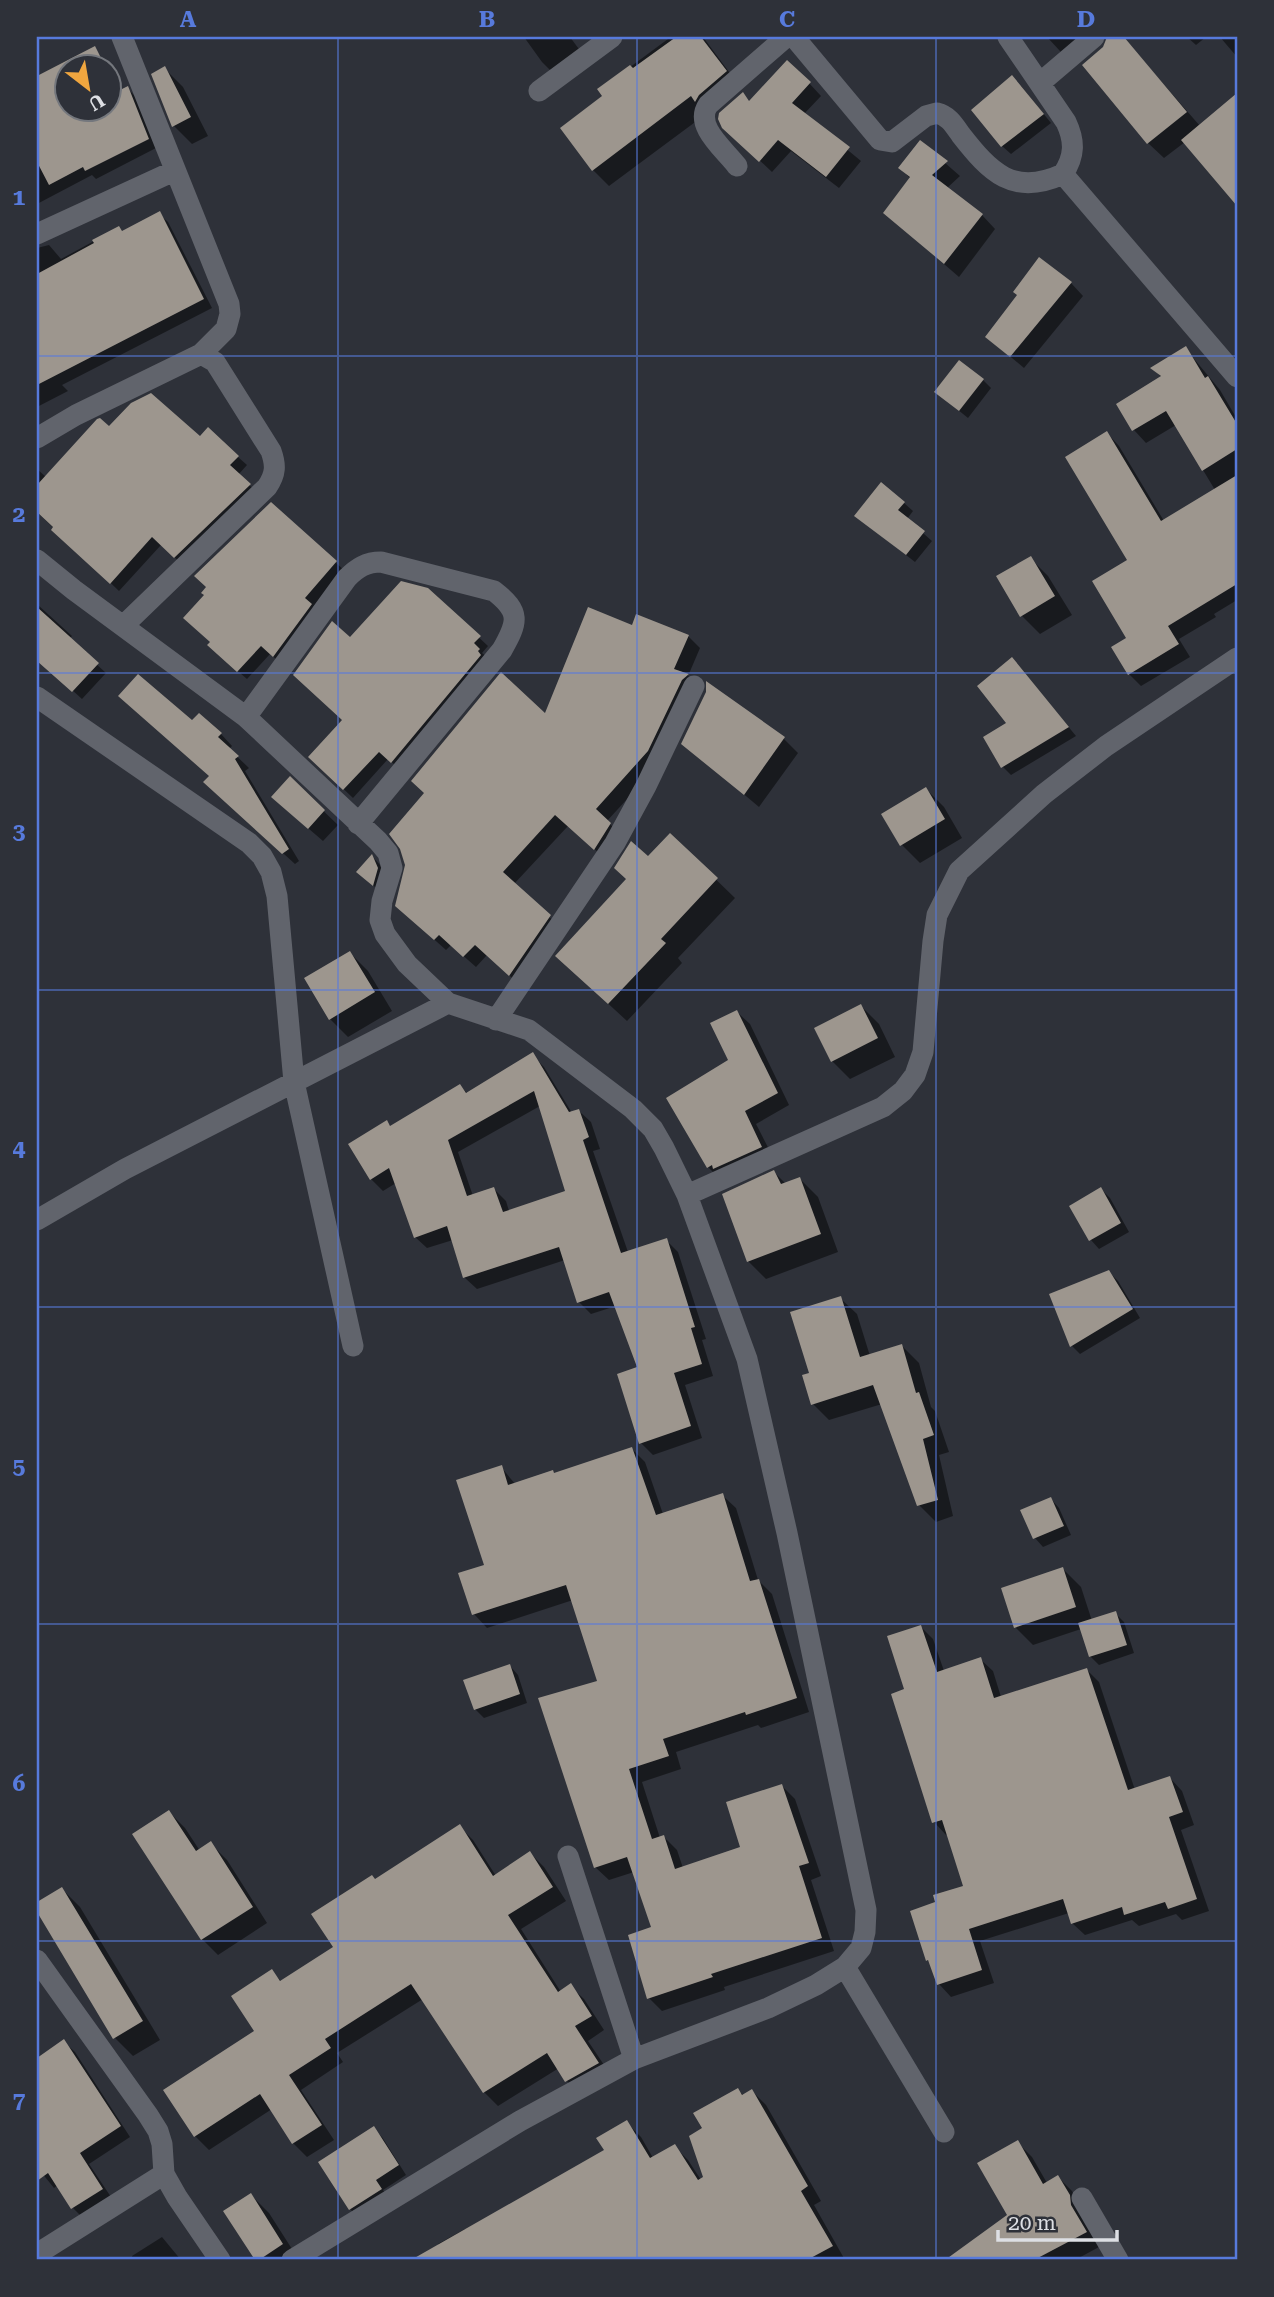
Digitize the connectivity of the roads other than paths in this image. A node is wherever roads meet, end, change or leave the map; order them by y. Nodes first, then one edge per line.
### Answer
1 (122, 37) edge
2 (612, 37) edge
3 (786, 37) edge
4 (794, 37) edge
5 (1008, 37) edge
6 (1094, 37) edge
7 (1040, 83) junction
8 (539, 91) dead end
9 (737, 166) dead end
10 (174, 171) junction
11 (1063, 174) junction
12 (37, 234) edge
13 (201, 354) junction
14 (1237, 377) edge
15 (37, 438) edge
16 (37, 560) edge
17 (123, 626) junction
18 (1237, 658) edge
19 (694, 687) dead end
20 (37, 697) edge
21 (246, 717) junction
22 (358, 824) junction
23 (448, 1003) junction
24 (496, 1020) junction
25 (294, 1082) junction
26 (687, 1195) junction
27 (37, 1220) edge
28 (353, 1346) dead end
29 (568, 1856) dead end
30 (37, 1960) edge
31 (845, 1967) junction
32 (634, 2059) junction
33 (944, 2132) dead end
34 (164, 2174) junction
35 (1083, 2197) dead end
36 (37, 2254) edge
37 (220, 2260) edge
38 (292, 2260) edge
39 (1118, 2260) edge

1 - 10 street
2 - 8 street
3 - 9 street
4 - 11 street
5 - 7 street
6 - 7 street
7 - 11 street
10 - 12 street
10 - 13 street
11 - 14 street
13 - 15 street
13 - 17 street
16 - 17 street
17 - 21 street
18 - 26 street
19 - 24 street
20 - 25 street
21 - 22 street
21 - 22 street
22 - 23 street
23 - 24 street
23 - 25 street
24 - 26 street
25 - 27 street
25 - 28 street
26 - 31 street
29 - 32 street
30 - 34 street
31 - 32 street
31 - 33 street
32 - 38 street
34 - 36 street
34 - 37 street
35 - 39 street

